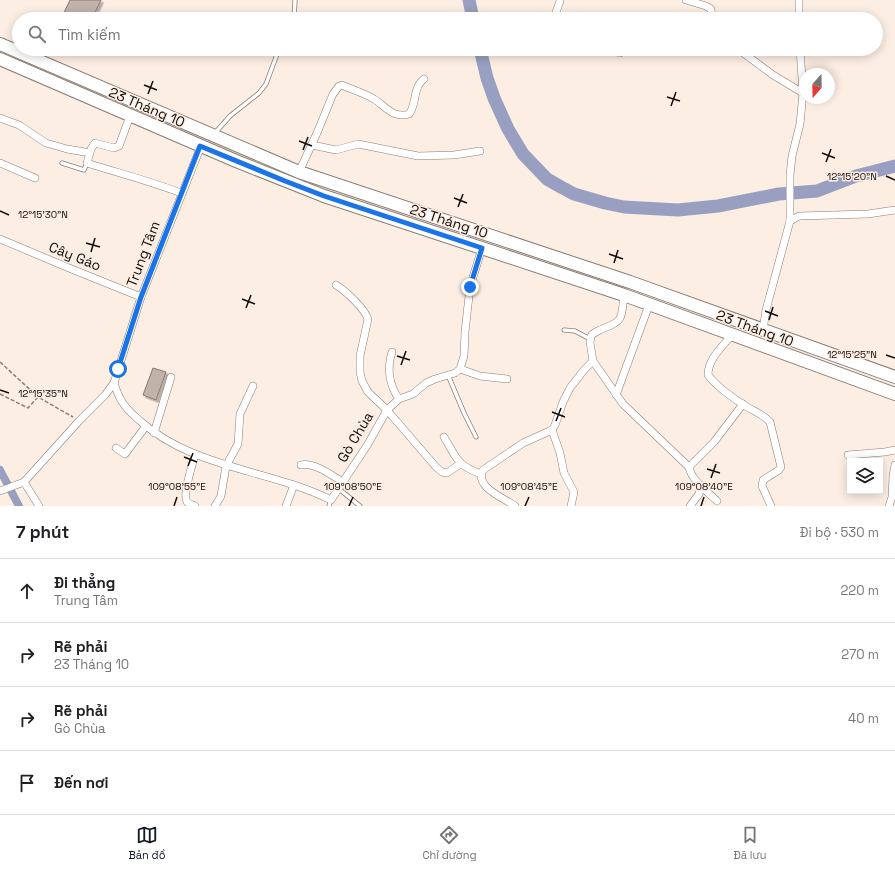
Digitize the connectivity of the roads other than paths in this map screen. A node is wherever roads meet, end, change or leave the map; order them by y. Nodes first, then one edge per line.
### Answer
1 (294, 0) edge
2 (686, 0) edge
3 (799, 0) edge
4 (560, 1) edge
5 (294, 12) edge
6 (556, 12) edge
7 (711, 12) edge
8 (799, 12) edge
9 (0, 44) edge
10 (12, 49) edge
11 (28, 56) edge
12 (276, 56) edge
13 (747, 56) edge
14 (800, 56) edge
15 (0, 59) edge
16 (801, 68) edge
17 (424, 79) dead end
18 (799, 91) edge
19 (802, 104) edge
20 (130, 116) junction
21 (0, 118) edge
22 (210, 134) junction
23 (312, 145) junction
24 (200, 146) junction
25 (480, 151) dead end
26 (85, 152) dead end
27 (0, 163) edge
28 (62, 163) dead end
29 (87, 163) junction
30 (300, 172) junction
31 (35, 178) dead end
32 (181, 193) junction
33 (895, 210) edge
34 (790, 221) junction
35 (0, 239) edge
36 (482, 248) junction
37 (336, 284) dead end
38 (624, 295) junction
39 (141, 297) junction
40 (649, 304) junction
41 (564, 330) dead end
42 (763, 330) junction
43 (732, 335) junction
44 (590, 339) junction
45 (758, 345) junction
46 (392, 352) dead end
47 (593, 361) junction
48 (460, 369) junction
49 (448, 375) junction
50 (170, 377) dead end
51 (895, 377) edge
52 (507, 379) dead end
53 (114, 384) junction
54 (253, 386) dead end
55 (895, 394) edge
56 (616, 395) junction
57 (399, 399) junction
58 (743, 404) junction
59 (387, 410) junction
60 (146, 426) junction
61 (552, 430) junction
62 (154, 433) junction
63 (444, 437) dead end
64 (476, 437) dead end
65 (116, 448) dead end
66 (895, 450) edge
67 (195, 454) junction
68 (848, 455) dead end
69 (460, 464) junction
70 (301, 465) dead end
71 (895, 465) edge
72 (226, 466) junction
73 (689, 467) junction
74 (481, 474) junction
75 (24, 482) junction
76 (294, 485) junction
77 (341, 486) junction
78 (701, 486) junction
79 (0, 490) edge
80 (717, 501) dead end
81 (330, 503) edge
82 (504, 503) edge
83 (39, 506) edge
84 (195, 506) edge
85 (216, 506) edge
86 (286, 506) edge
87 (360, 506) edge
88 (515, 506) edge
89 (571, 506) edge
90 (690, 506) edge
91 (772, 506) edge
92 (889, 506) edge

1 - 5 lane
2 - 7 street
3 - 8 street
4 - 6 street
9 - 10 main road, 23 Tháng 10
11 - 22 main road, 23 Tháng 10
12 - 22 lane
13 - 18 street
14 - 16 street
15 - 20 main road, 23 Tháng 10
17 - 23 street
19 - 34 street
20 - 24 main road, 23 Tháng 10
20 - 29 street
21 - 26 street
22 - 24 main road
22 - 30 main road, 23 Tháng 10
23 - 25 street
23 - 30 street
24 - 32 street, Trung Tâm
24 - 36 main road, 23 Tháng 10
27 - 31 street
28 - 29 lane
29 - 32 street
30 - 42 main road, 23 Tháng 10
32 - 39 street, Trung Tâm
33 - 34 street
34 - 42 street
35 - 39 street, Cây Gáo
36 - 38 main road, 23 Tháng 10
36 - 48 street
37 - 59 street
38 - 40 main road, 23 Tháng 10
38 - 44 street
39 - 53 street, Trung Tâm
40 - 43 main road, 23 Tháng 10
40 - 56 street
41 - 44 lane
42 - 45 main road
42 - 51 main road, 23 Tháng 10
43 - 45 main road, 23 Tháng 10
43 - 58 street
44 - 47 street
45 - 55 main road, 23 Tháng 10
46 - 57 street
47 - 56 street
47 - 61 street
48 - 49 street, Gò Chùa
48 - 52 street
49 - 57 street, Gò Chùa
49 - 64 lane
50 - 62 street
53 - 60 street, Gò Chùa
53 - 75 street, Trung Tâm
54 - 72 street
56 - 73 street
57 - 59 street, Gò Chùa
58 - 73 street
58 - 91 street
59 - 69 street
59 - 77 street, Gò Chùa
60 - 62 street, Gò Chùa
60 - 65 street
61 - 74 street
61 - 89 street
62 - 67 street, Gò Chùa
63 - 69 street
66 - 68 street
67 - 72 street, Gò Chùa
67 - 84 street
69 - 74 street
70 - 77 street
71 - 92 street
72 - 76 street, Gò Chùa
72 - 85 street
73 - 78 street
74 - 82 street
75 - 79 street
75 - 83 street
76 - 81 street, Gò Chùa
76 - 86 street
77 - 81 street, Gò Chùa
77 - 87 lane
78 - 80 street
78 - 90 street
82 - 88 street

